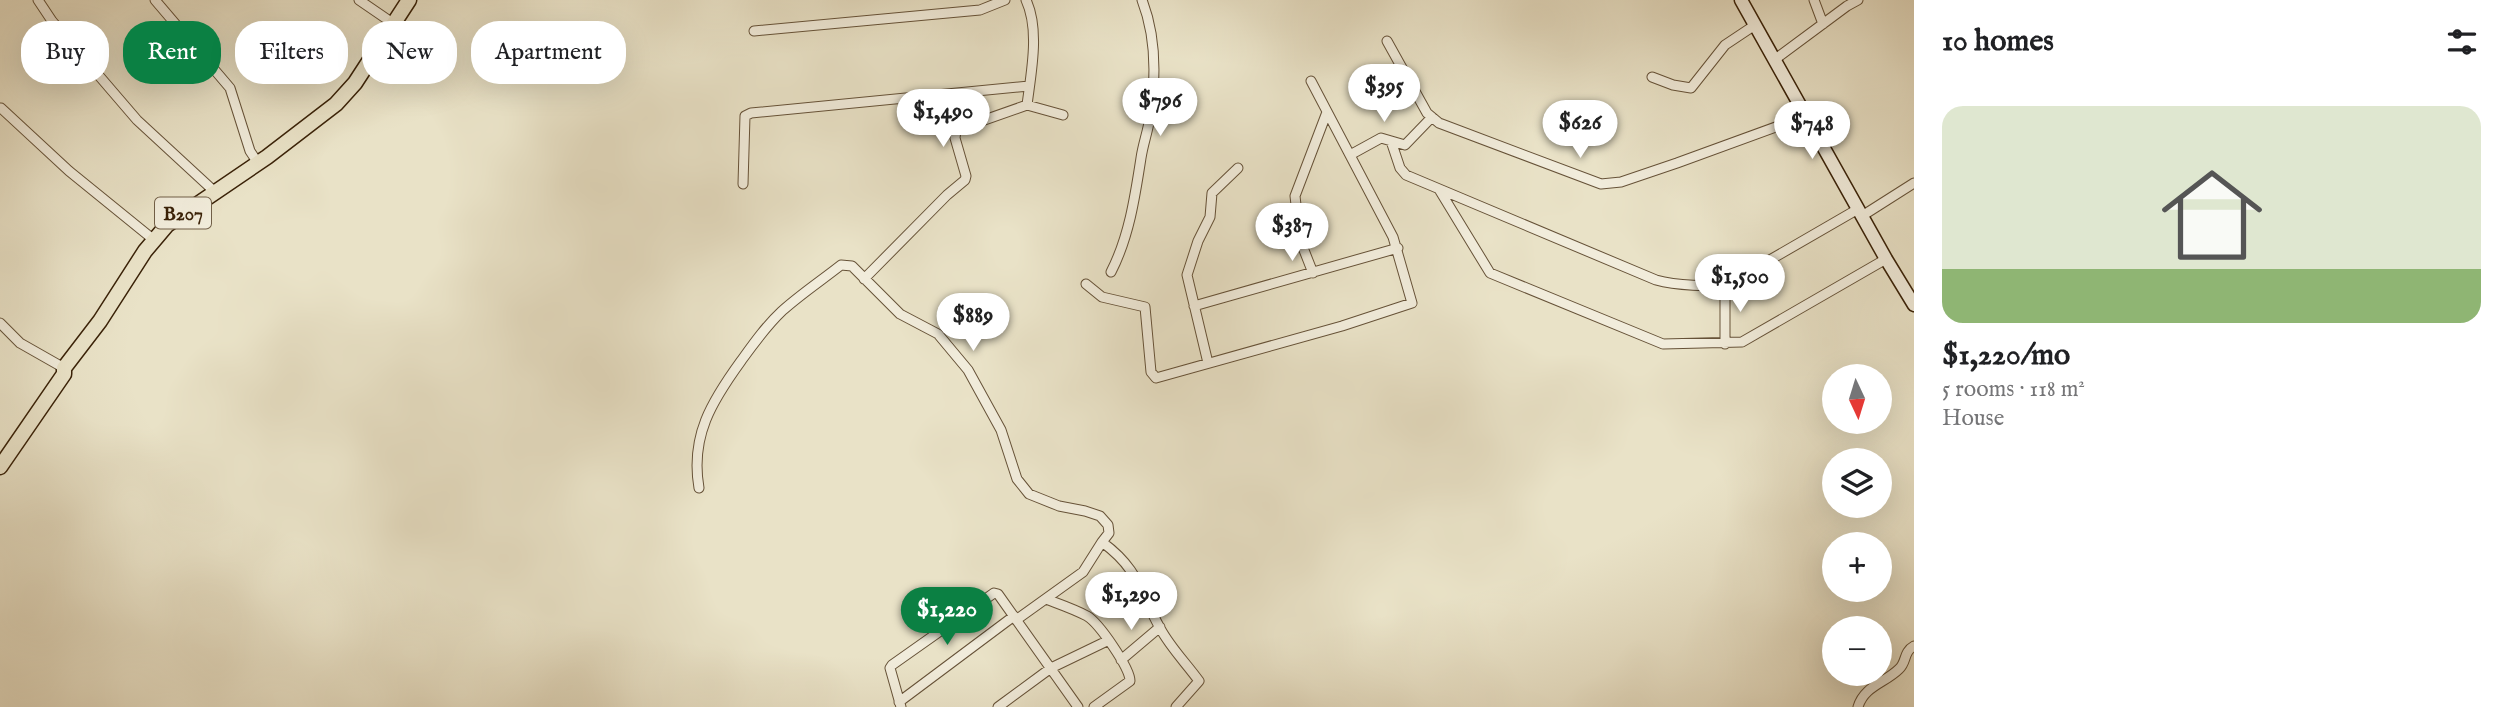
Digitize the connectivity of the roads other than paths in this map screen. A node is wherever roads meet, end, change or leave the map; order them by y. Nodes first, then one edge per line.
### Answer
1 (37, 0) edge
2 (155, 0) edge
3 (359, 0) edge
4 (409, 0) edge
5 (1005, 0) edge
6 (1026, 0) edge
7 (1142, 0) edge
8 (1814, 0) edge
9 (1858, 0) edge
10 (1743, 1) edge
11 (390, 21) edge
12 (396, 21) edge
13 (1823, 24) junction
14 (1755, 25) junction
15 (754, 31) dead end
16 (1387, 41) dead end
17 (1774, 60) junction
18 (362, 72) edge
19 (1652, 78) dead end
20 (1311, 81) dead end
21 (1029, 86) junction
22 (1027, 105) junction
23 (1, 108) edge
24 (1327, 112) junction
25 (1063, 115) dead end
26 (1806, 116) junction
27 (1432, 117) junction
28 (1391, 141) junction
29 (1350, 155) junction
30 (258, 163) junction
31 (1238, 167) dead end
32 (1914, 183) edge
33 (743, 184) dead end
34 (1440, 191) junction
35 (215, 192) junction
36 (1860, 213) junction
37 (154, 240) junction
38 (1398, 248) junction
39 (1886, 258) junction
40 (1111, 272) dead end
41 (1313, 273) junction
42 (864, 279) junction
43 (1086, 284) dead end
44 (1725, 285) junction
45 (1914, 305) edge
46 (1194, 306) junction
47 (0, 323) edge
48 (1726, 344) junction
49 (1208, 363) junction
50 (64, 368) junction
51 (0, 467) edge
52 (699, 488) dead end
53 (1102, 542) junction
54 (1046, 598) junction
55 (1015, 618) junction
56 (1160, 627) junction
57 (1107, 640) junction
58 (1914, 646) edge
59 (1121, 660) junction
60 (1051, 668) junction
61 (900, 704) edge
62 (998, 707) edge
63 (1078, 707) edge
64 (1094, 707) edge
65 (1176, 707) edge
66 (1858, 707) edge

1 - 35 street
2 - 30 street
3 - 11 street
4 - 12 main road, B207
5 - 15 street
6 - 21 street
7 - 40 street
8 - 13 street
9 - 13 street
10 - 14 main road
13 - 17 street
14 - 17 main road
14 - 19 street
16 - 27 street
17 - 26 main road
18 - 30 main road, B207
20 - 24 street
21 - 22 street
21 - 33 street
22 - 25 street
22 - 42 street
23 - 37 street
24 - 29 street
24 - 41 street
26 - 27 street
26 - 36 main road
27 - 28 street
28 - 29 street
28 - 34 street
29 - 38 street
30 - 35 main road, B207
31 - 46 street
32 - 36 street
34 - 44 street
34 - 48 street
35 - 37 main road, B207
36 - 39 main road
36 - 44 street
37 - 50 main road, B207
38 - 41 street
38 - 49 street
39 - 45 main road
39 - 48 street
41 - 46 street
42 - 52 street
42 - 53 street
43 - 49 street
44 - 48 street
46 - 49 street
47 - 50 street
50 - 51 main road, B207
53 - 54 street
53 - 56 street
54 - 55 street
54 - 57 street
55 - 60 street
55 - 61 street
55 - 61 street
56 - 59 street
56 - 65 street
57 - 59 street
57 - 60 street
58 - 66 street
59 - 64 street
60 - 62 street
60 - 63 street

